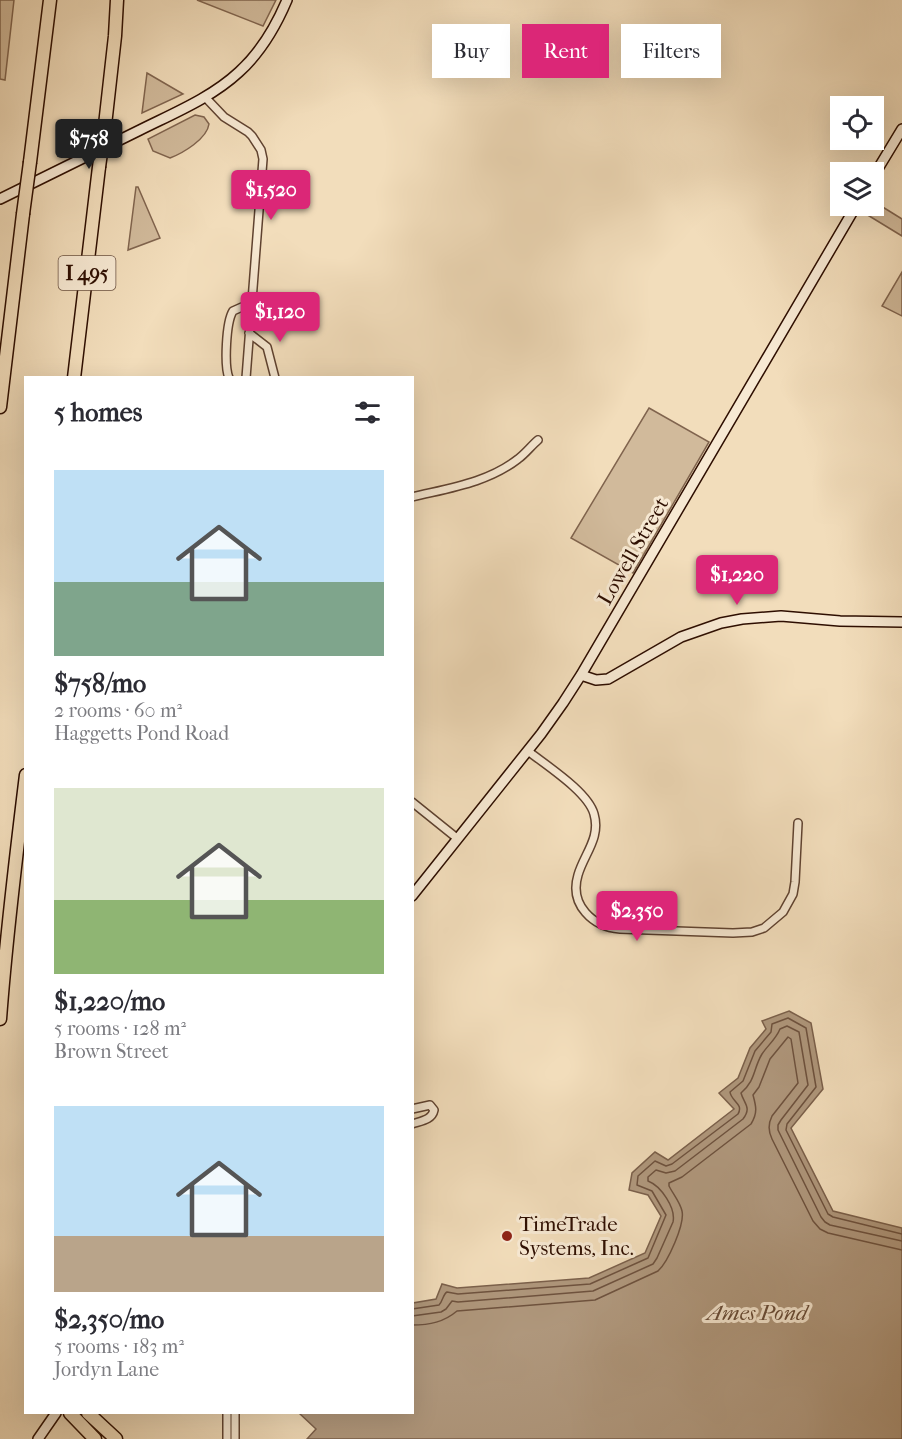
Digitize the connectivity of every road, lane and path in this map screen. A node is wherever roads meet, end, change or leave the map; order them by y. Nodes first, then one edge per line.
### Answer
1 (50, 0) edge
2 (117, 0) edge
3 (287, 0) edge
4 (205, 97) junction
5 (902, 129) edge
6 (882, 162) edge
7 (0, 199) edge
8 (850, 216) edge
9 (251, 306) junction
10 (249, 333) junction
11 (74, 376) edge
12 (228, 376) edge
13 (246, 376) edge
14 (274, 376) edge
15 (0, 407) edge
16 (538, 440) dead end
17 (414, 497) edge
18 (902, 622) edge
19 (581, 675) junction
20 (528, 751) junction
21 (24, 791) edge
22 (414, 804) edge
23 (798, 823) dead end
24 (458, 839) junction
25 (414, 894) edge
26 (0, 1019) edge
27 (414, 1108) edge
28 (414, 1123) edge
29 (55, 1414) edge
30 (71, 1414) edge
31 (89, 1414) edge
32 (97, 1414) edge
33 (228, 1414) edge
34 (235, 1414) edge
35 (105, 1427) junction
36 (38, 1439) edge
37 (95, 1439) edge
38 (116, 1439) edge
39 (227, 1439) edge
40 (235, 1439) edge

1 - 15 highway, bridge
2 - 11 highway, I 495, bridge
3 - 4 main road
4 - 7 main road
4 - 9 street
5 - 6 main road
8 - 19 main road, Lowell Street
9 - 10 street
9 - 12 street
10 - 13 street
10 - 14 street
16 - 17 street
18 - 19 main road
19 - 20 main road, Lowell Street
20 - 23 street
20 - 24 main road, Lowell Street
21 - 26 highway
22 - 24 street
24 - 25 main road, Lowell Street
27 - 28 street
29 - 36 main road
30 - 37 highway
31 - 35 highway
32 - 35 highway
33 - 39 street
34 - 40 street
35 - 38 highway

